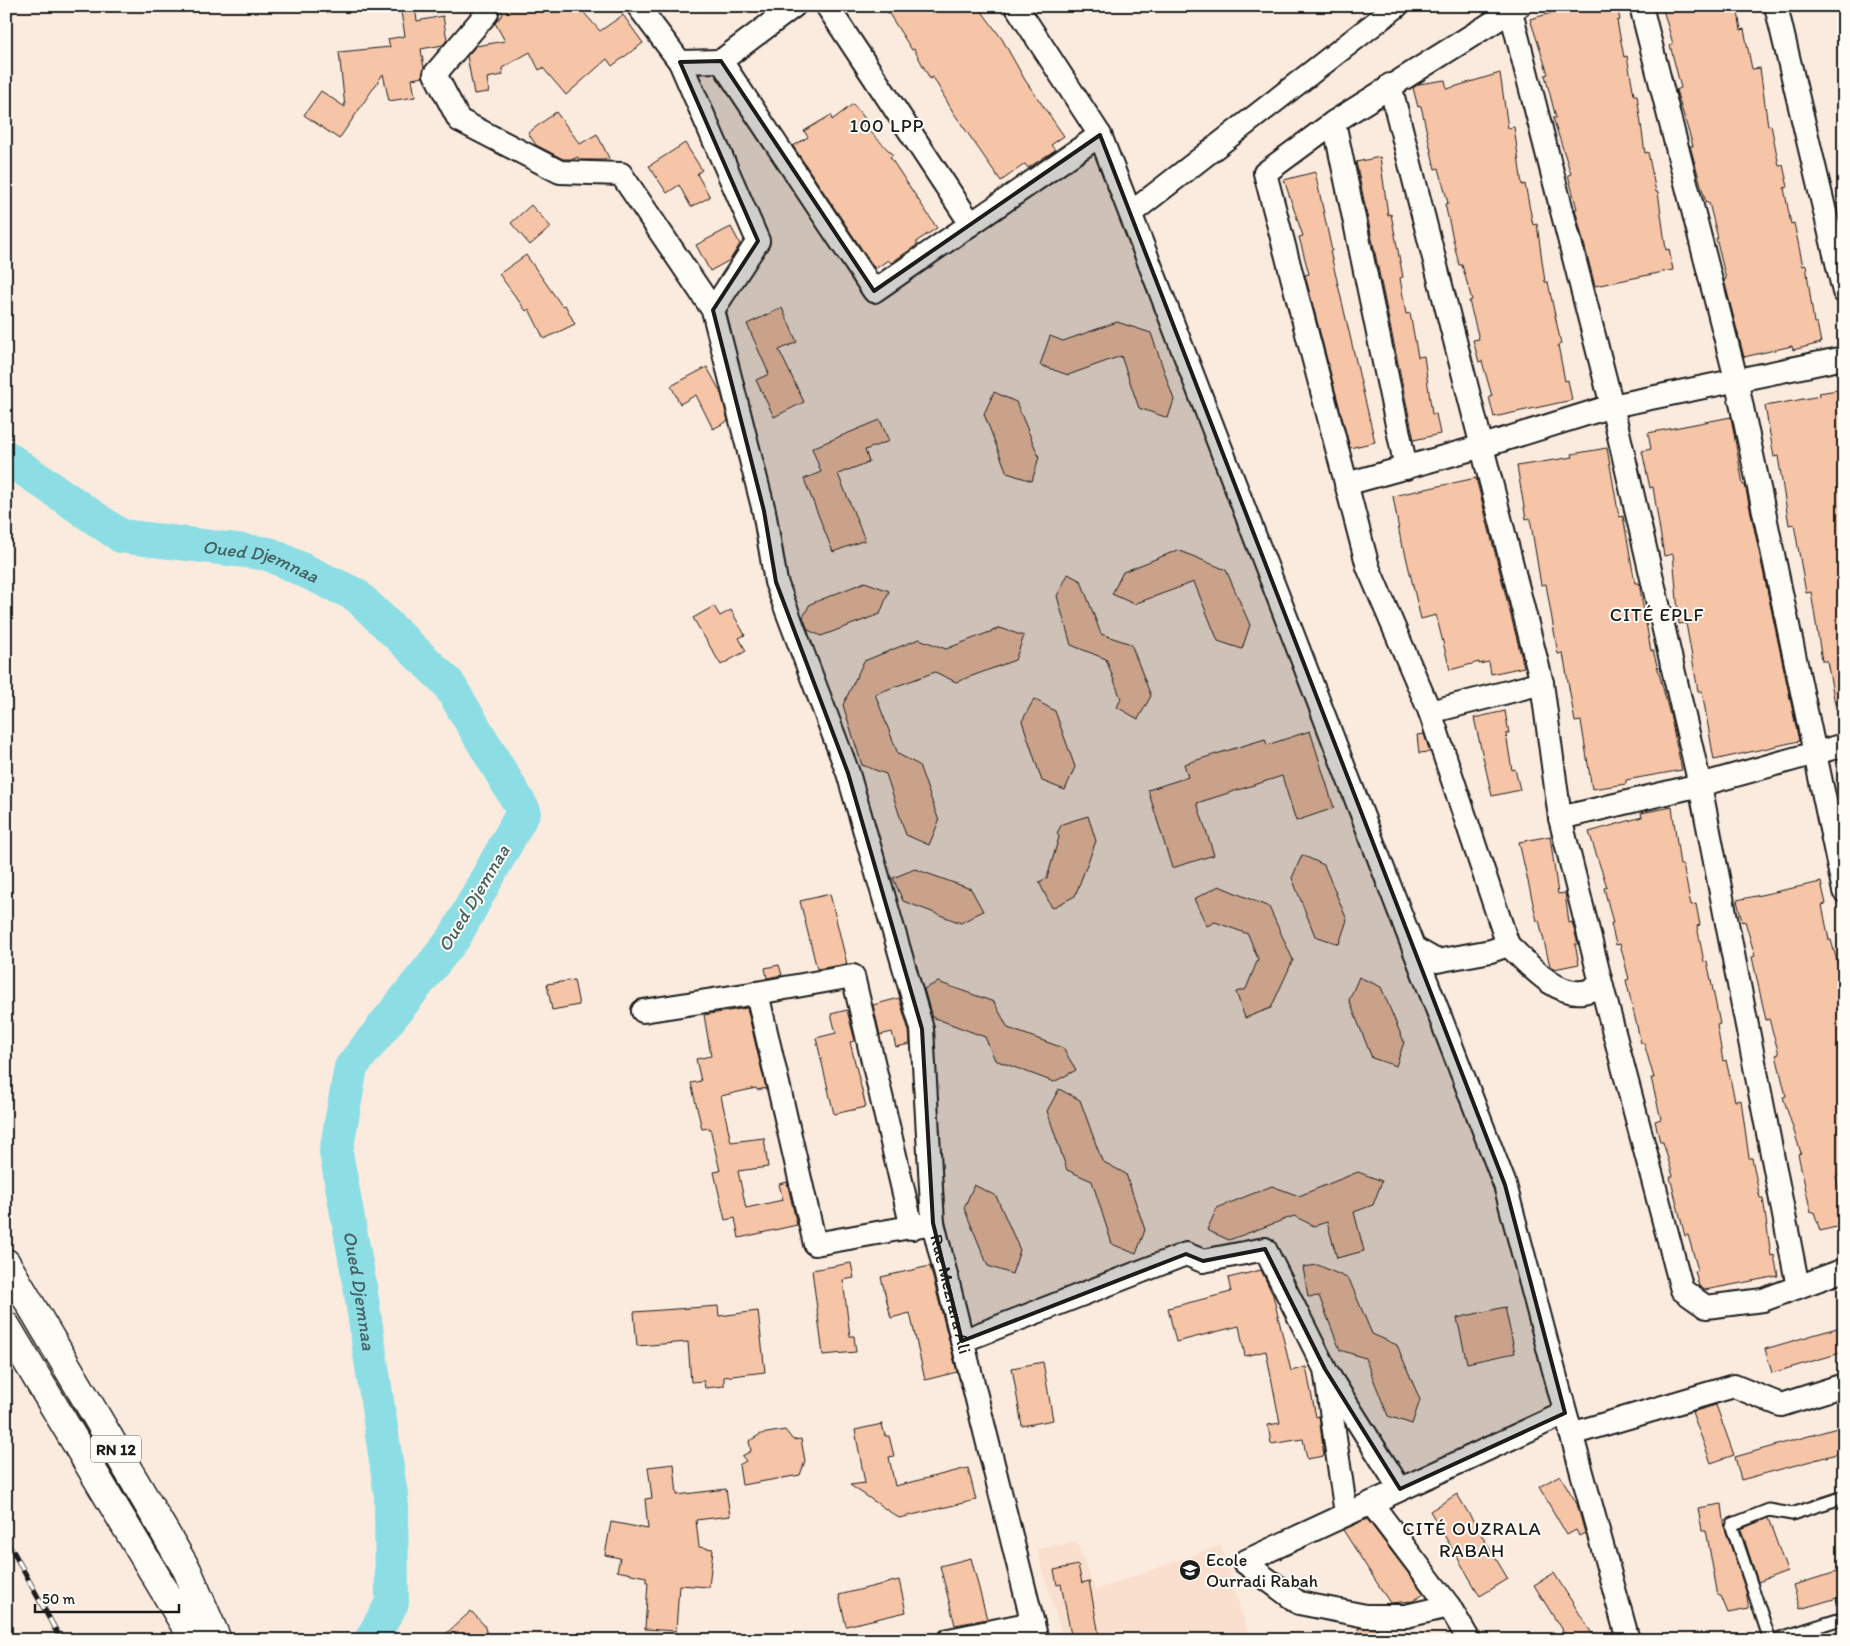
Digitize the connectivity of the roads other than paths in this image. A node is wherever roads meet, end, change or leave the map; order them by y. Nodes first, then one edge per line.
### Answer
1 (638, 6) edge
2 (794, 6) edge
3 (827, 6) edge
4 (1016, 6) edge
5 (1396, 6) edge
6 (1641, 6) edge
7 (1776, 6) edge
8 (1515, 9) edge
9 (487, 13) dead end
10 (680, 62) junction
11 (721, 62) junction
12 (1390, 85) junction
13 (1334, 122) junction
14 (1100, 136) junction
15 (1131, 213) junction
16 (971, 224) junction
17 (1844, 292) edge
18 (713, 310) junction
19 (1844, 358) edge
20 (1736, 379) junction
21 (1612, 406) junction
22 (1483, 446) junction
23 (1406, 468) junction
24 (1346, 484) junction
25 (1542, 683) junction
26 (1430, 712) junction
27 (1844, 745) edge
28 (1815, 753) junction
29 (1700, 785) junction
30 (1560, 818) junction
31 (1844, 892) edge
32 (1508, 945) junction
33 (1414, 948) junction
34 (1602, 987) junction
35 (757, 994) junction
36 (643, 1011) dead end
37 (922, 1226) junction
38 (6, 1263) edge
39 (1844, 1270) edge
40 (1798, 1287) junction
41 (6, 1326) edge
42 (962, 1341) junction
43 (1324, 1369) junction
44 (1844, 1385) edge
45 (1568, 1423) junction
46 (1400, 1490) junction
47 (1844, 1498) edge
48 (1371, 1503) junction
49 (1346, 1514) junction
50 (1449, 1606) junction
51 (1844, 1618) edge
52 (1035, 1631) edge
53 (955, 1639) edge
54 (194, 1640) edge
55 (217, 1640) edge
56 (1469, 1640) edge
57 (1628, 1640) edge
58 (1770, 1640) edge
59 (1774, 1640) edge

1 - 10 street
2 - 11 street
3 - 16 street
4 - 14 street
5 - 15 street
6 - 20 street
7 - 17 street
8 - 12 street
8 - 21 street
9 - 18 street
10 - 11 street
10 - 18 street
11 - 16 street
12 - 13 street
12 - 22 street
13 - 23 street
13 - 24 street
14 - 15 street
14 - 16 street
15 - 33 street
18 - 37 street
19 - 20 street
20 - 21 street
20 - 28 street
21 - 22 street
21 - 29 street
22 - 23 street
22 - 25 street
23 - 24 street
24 - 26 street
25 - 26 street
25 - 30 street
26 - 32 street
27 - 28 street
28 - 29 street
28 - 31 street
29 - 30 street
29 - 40 street
30 - 34 street
32 - 33 street
32 - 34 street
33 - 45 street
34 - 40 street
35 - 36 street
35 - 37 street
35 - 37 street, Rue Mezrara Ali
37 - 42 street, Rue Mezrara Ali
38 - 55 main road, RN 12
39 - 40 street
41 - 54 main road, RN 12
42 - 43 street
42 - 52 street, Rue Mezrara Ali
43 - 46 street
43 - 49 street
44 - 45 street
45 - 46 street
45 - 57 street
46 - 48 street
47 - 58 lane
48 - 49 street
48 - 50 street
49 - 50 street
50 - 56 street
51 - 59 lane
52 - 53 street

